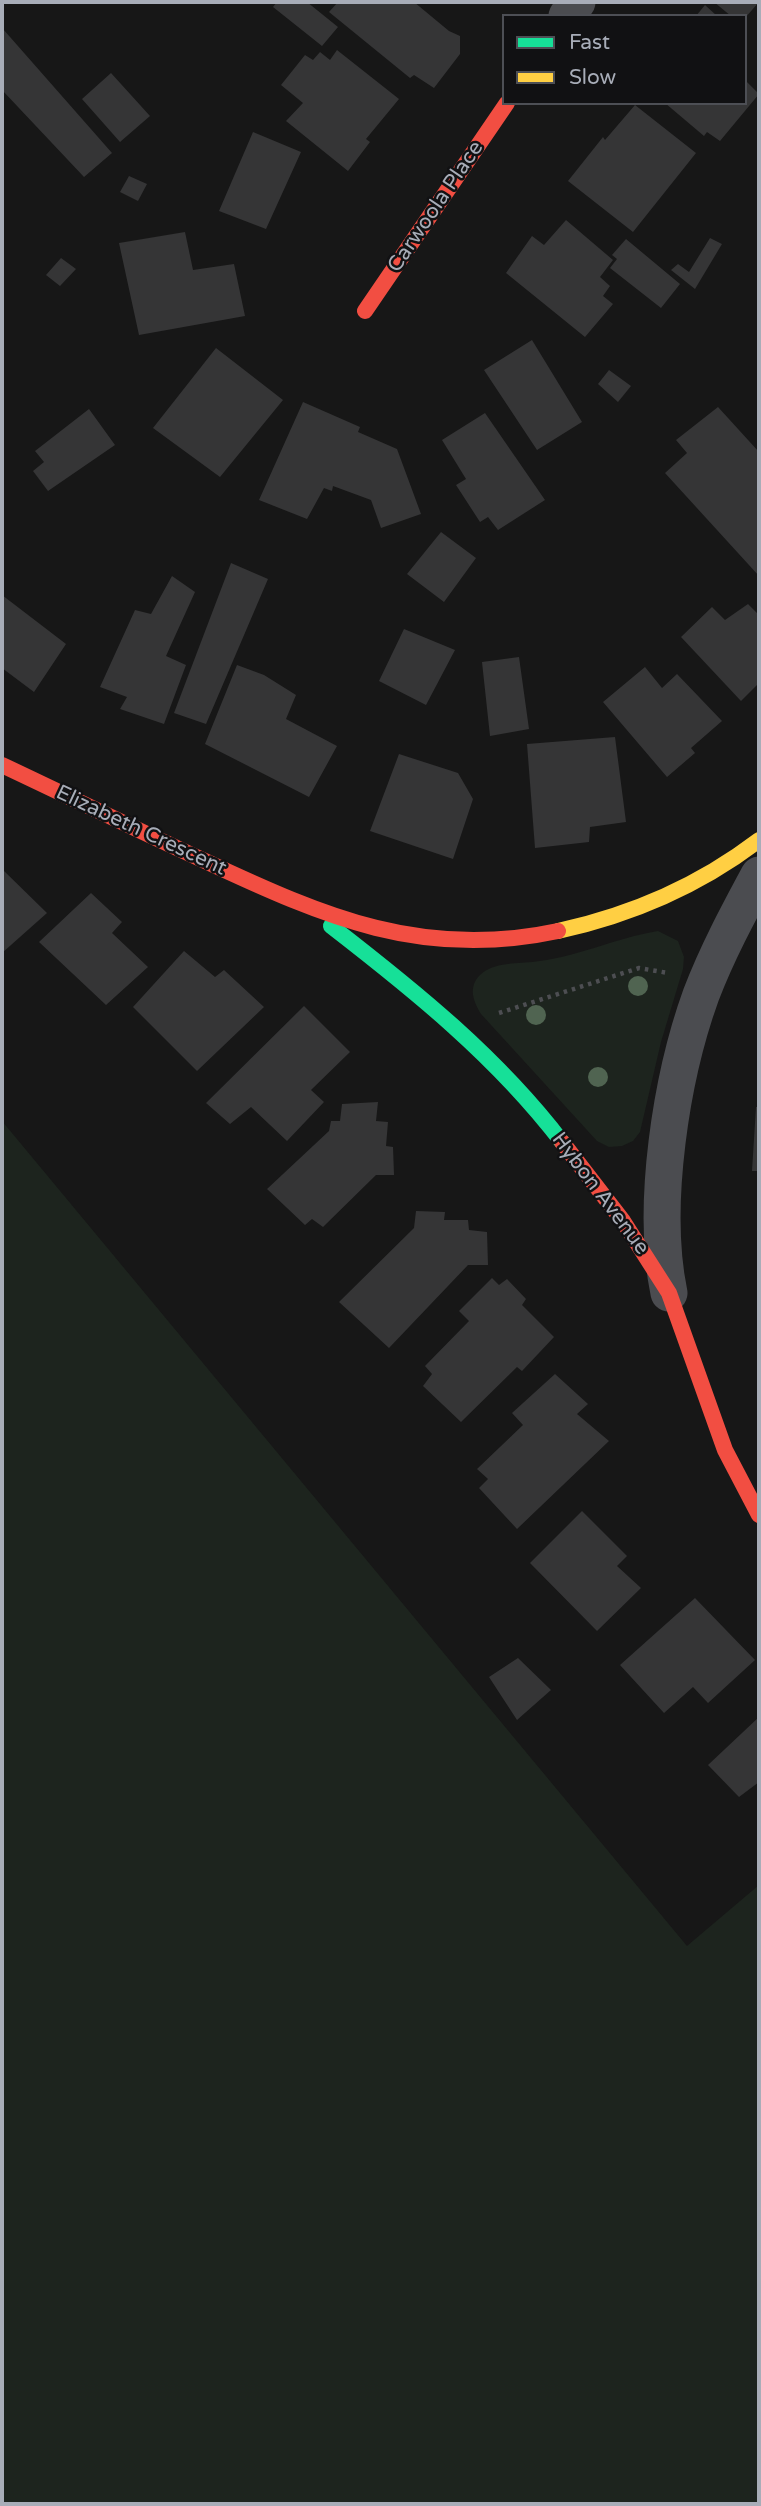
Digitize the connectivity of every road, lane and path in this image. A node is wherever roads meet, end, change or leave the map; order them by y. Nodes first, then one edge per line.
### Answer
1 (506, 105) edge
2 (365, 311) dead end
3 (2, 765) edge
4 (759, 840) edge
5 (759, 875) edge
6 (280, 897) junction
7 (706, 985) junction
8 (465, 1035) junction
9 (526, 1099) joint
10 (669, 1293) junction
11 (759, 1516) edge

1 - 2 street, Carwoola Place
3 - 6 street, Elizabeth Crescent
4 - 6 street, Elizabeth Crescent
5 - 7 street
6 - 8 street, Elizabeth Crescent
7 - 8 path
7 - 10 street, Hybon Avenue
8 - 9 street, Elizabeth Crescent
9 - 10 street, Hybon Avenue
10 - 11 street, Hybon Avenue

